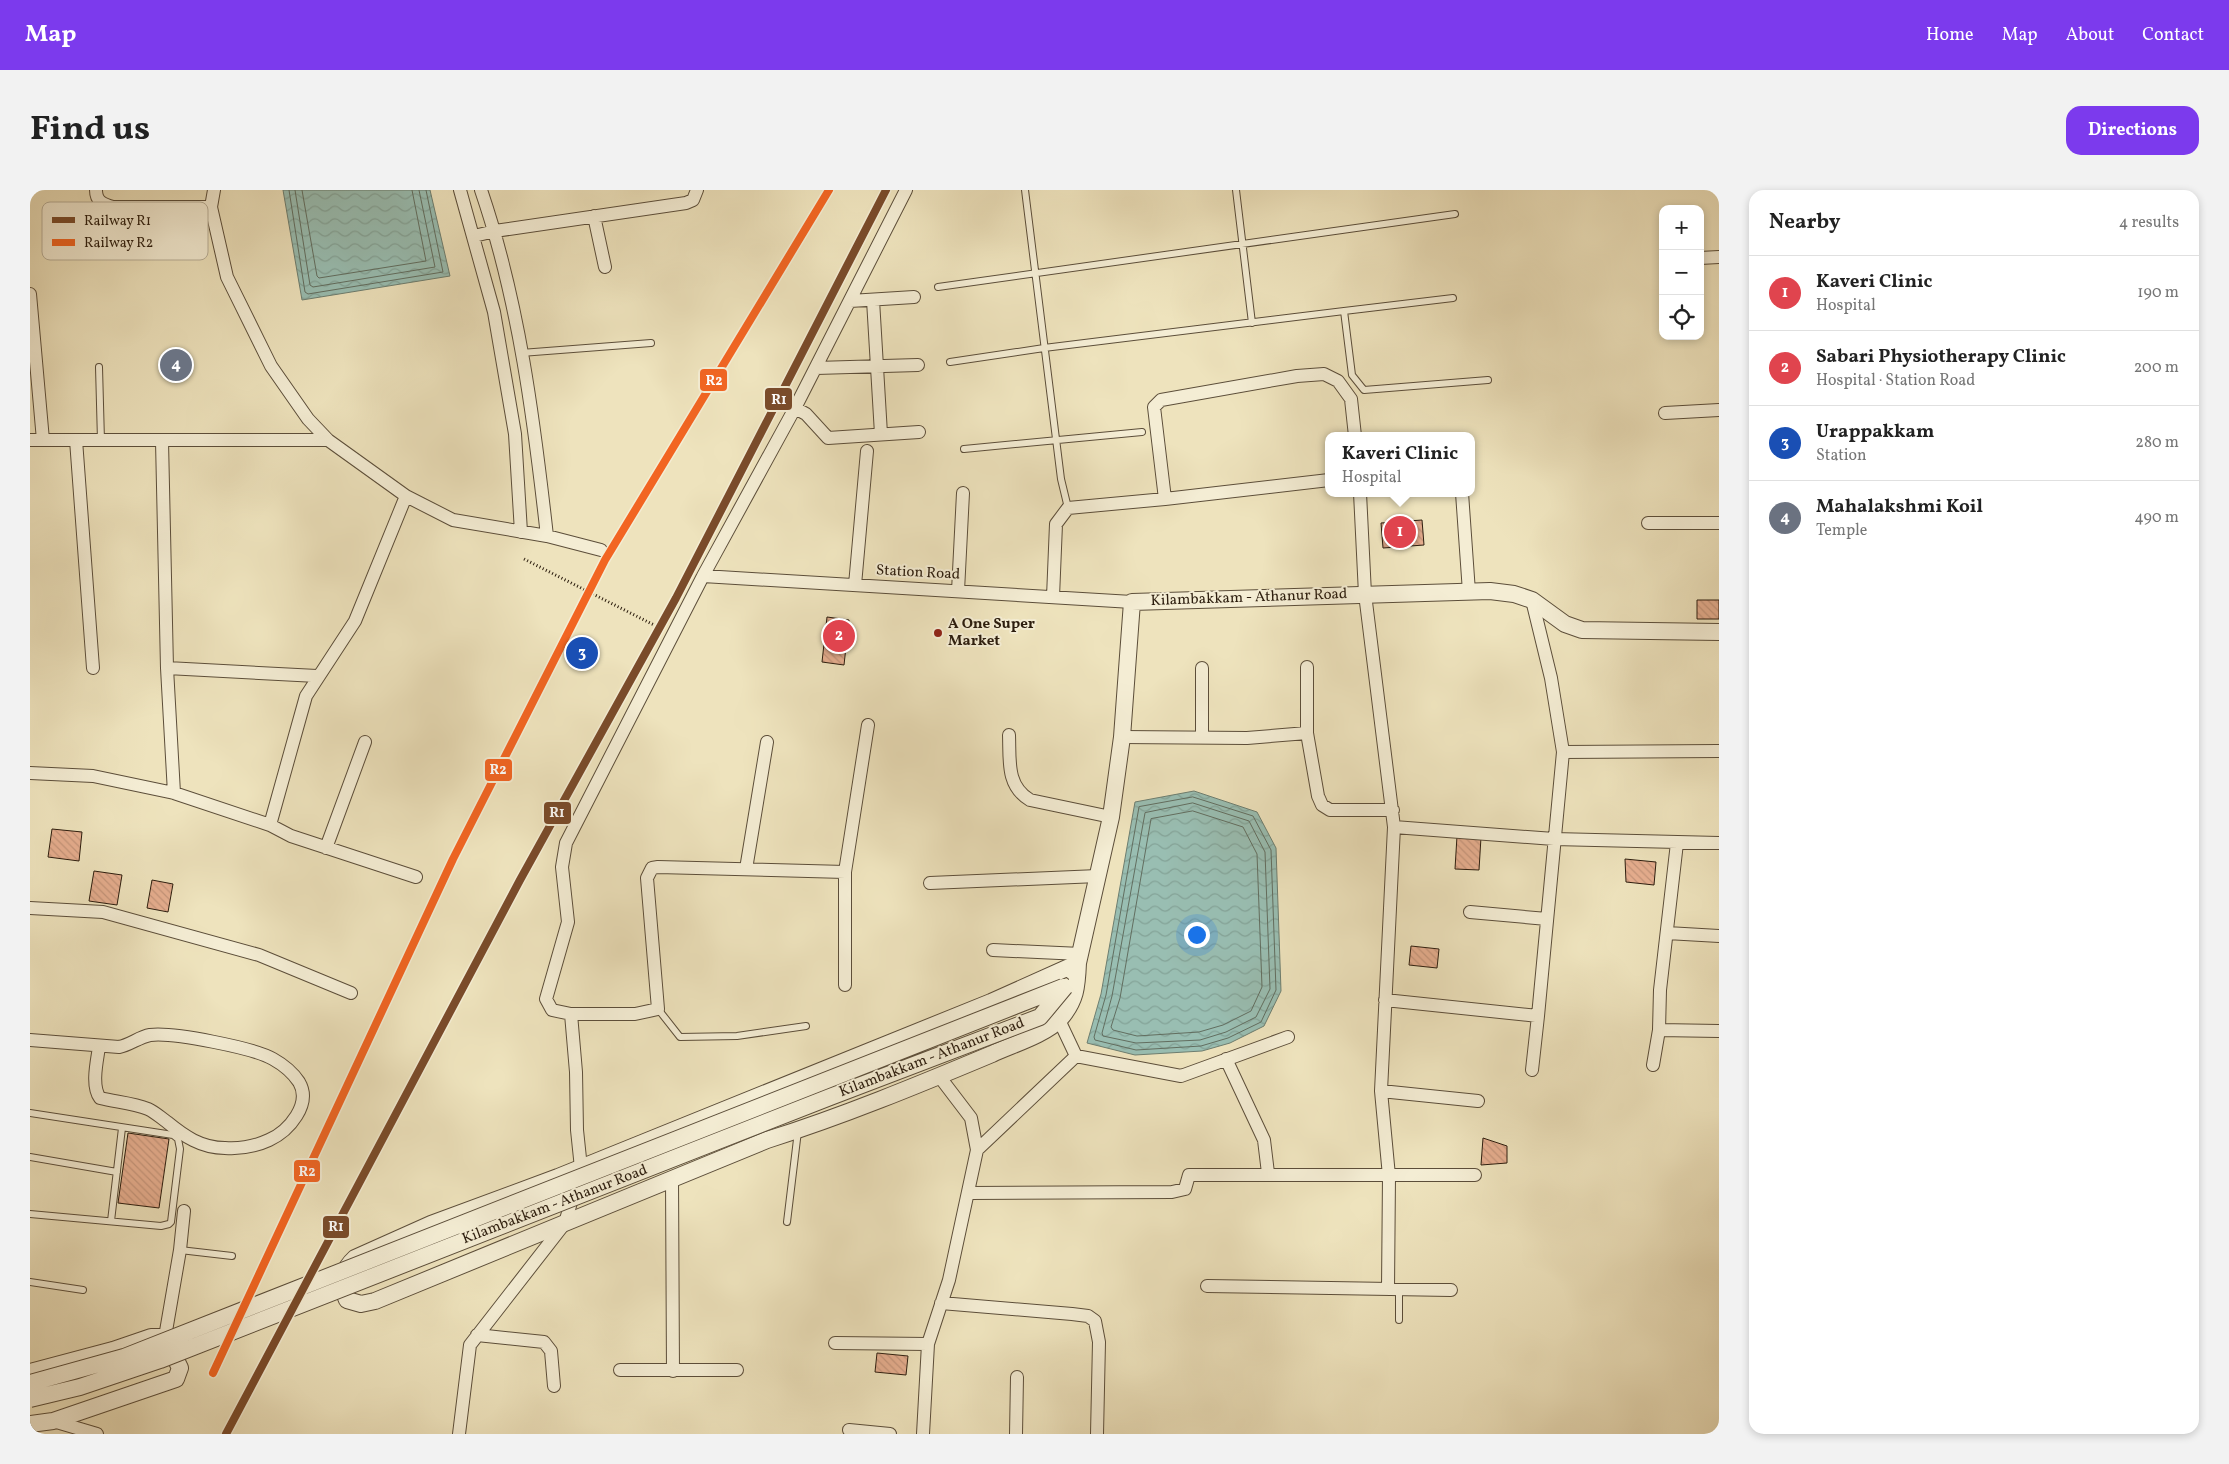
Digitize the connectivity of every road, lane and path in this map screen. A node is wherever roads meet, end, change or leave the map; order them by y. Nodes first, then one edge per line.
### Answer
1 (96, 190) edge
2 (214, 190) edge
3 (460, 190) edge
4 (481, 190) edge
5 (697, 190) edge
6 (906, 190) edge
7 (1025, 190) edge
8 (1236, 190) edge
9 (100, 202) edge
10 (211, 207) joint
11 (1455, 214) dead end
12 (594, 216) junction
13 (495, 231) junction
14 (474, 236) junction
15 (1242, 244) junction
16 (1719, 257) edge
17 (1704, 258) edge
18 (605, 266) dead end
19 (1036, 272) junction
20 (938, 288) dead end
21 (30, 294) edge
22 (914, 297) dead end
23 (1453, 298) dead end
24 (873, 300) junction
25 (850, 301) junction
26 (1344, 311) junction
27 (1252, 322) junction
28 (651, 344) dead end
29 (1044, 348) junction
30 (522, 353) junction
31 (950, 362) dead end
32 (918, 365) dead end
33 (876, 366) junction
34 (99, 367) dead end
35 (816, 368) junction
36 (1488, 380) dead end
37 (795, 408) junction
38 (1719, 410) edge
39 (1665, 413) dead end
40 (919, 432) dead end
41 (1142, 432) dead end
42 (1355, 432) edge
43 (881, 434) junction
44 (1056, 439) junction
45 (36, 440) edge
46 (76, 440) junction
47 (328, 440) junction
48 (101, 441) junction
49 (162, 441) junction
50 (964, 449) dead end
51 (867, 451) dead end
52 (1325, 480) edge
53 (963, 493) dead end
54 (406, 496) junction
55 (1360, 497) edge
56 (1462, 497) edge
57 (1165, 499) junction
58 (1068, 508) junction
59 (1648, 523) dead end
60 (1719, 523) edge
61 (520, 532) junction
62 (546, 536) junction
63 (601, 550) dead end
64 (524, 559) dead end
65 (704, 576) junction
66 (855, 585) junction
67 (958, 591) junction
68 (1469, 592) junction
69 (1365, 594) junction
70 (1053, 597) junction
71 (1532, 600) junction
72 (1132, 602) junction
73 (654, 625) dead end
74 (1719, 632) edge
75 (1308, 666) dead end
76 (93, 668) dead end
77 (167, 668) junction
78 (1202, 668) dead end
79 (317, 676) junction
80 (868, 724) dead end
81 (1307, 733) junction
82 (1009, 735) dead end
83 (1122, 737) junction
84 (1202, 738) junction
85 (365, 742) dead end
86 (767, 742) dead end
87 (1719, 751) edge
88 (1563, 752) junction
89 (30, 773) edge
90 (174, 793) junction
91 (1394, 810) junction
92 (1111, 817) junction
93 (270, 825) junction
94 (1394, 828) junction
95 (1554, 839) junction
96 (1677, 843) junction
97 (1719, 843) edge
98 (326, 848) junction
99 (746, 869) junction
100 (845, 872) junction
101 (1098, 876) junction
102 (416, 877) dead end
103 (930, 883) dead end
104 (30, 908) edge
105 (1470, 912) dead end
106 (1547, 919) junction
107 (1667, 933) junction
108 (1719, 936) edge
109 (993, 950) dead end
110 (1080, 958) junction
111 (845, 986) dead end
112 (1065, 987) junction
113 (351, 993) dead end
114 (1385, 1000) junction
115 (658, 1009) junction
116 (571, 1014) junction
117 (1538, 1016) junction
118 (1059, 1020) junction
119 (806, 1026) dead end
120 (1659, 1030) junction
121 (1719, 1031) edge
122 (1288, 1037) dead end
123 (30, 1040) edge
124 (99, 1047) junction
125 (1076, 1056) junction
126 (1226, 1059) junction
127 (1653, 1065) dead end
128 (1532, 1070) dead end
129 (939, 1076) junction
130 (1381, 1091) junction
131 (1478, 1101) dead end
132 (30, 1113) edge
133 (122, 1128) junction
134 (798, 1130) junction
135 (977, 1150) junction
136 (30, 1157) edge
137 (581, 1168) junction
138 (117, 1172) junction
139 (1268, 1173) junction
140 (1475, 1174) dead end
141 (1389, 1176) junction
142 (672, 1179) junction
143 (969, 1193) junction
144 (184, 1211) dead end
145 (30, 1214) edge
146 (110, 1221) junction
147 (565, 1222) junction
148 (787, 1222) dead end
149 (180, 1250) junction
150 (232, 1256) dead end
151 (30, 1282) edge
152 (1207, 1286) dead end
153 (1394, 1289) junction
154 (83, 1290) dead end
155 (1451, 1290) dead end
156 (941, 1303) junction
157 (1398, 1320) dead end
158 (477, 1336) junction
159 (165, 1337) junction
160 (835, 1343) dead end
161 (928, 1344) junction
162 (620, 1370) dead end
163 (737, 1370) dead end
164 (673, 1371) junction
165 (30, 1372) edge
166 (1017, 1376) dead end
167 (30, 1383) edge
168 (554, 1386) dead end
169 (30, 1399) edge
170 (53, 1421) junction
171 (30, 1424) edge
172 (849, 1430) dead end
173 (97, 1434) edge
174 (459, 1434) edge
175 (890, 1434) edge
176 (923, 1434) edge
177 (1016, 1434) edge
178 (1097, 1434) edge

1 - 9 street
2 - 10 street
3 - 14 street
4 - 13 street
5 - 12 street
6 - 25 street
7 - 19 lane
8 - 15 lane
10 - 47 street
11 - 15 lane
12 - 13 street
12 - 18 street
13 - 14 street
13 - 30 street
14 - 61 street
15 - 19 lane
15 - 27 lane
16 - 17 street
19 - 20 lane
19 - 29 lane
21 - 45 street
22 - 24 street
23 - 26 lane
24 - 25 street
24 - 33 street
25 - 35 street
26 - 27 lane
26 - 36 lane
27 - 29 lane
28 - 30 lane
29 - 31 lane
29 - 44 lane
30 - 62 street
32 - 33 street
33 - 35 street
33 - 43 street
34 - 48 lane
35 - 37 street
37 - 43 street
37 - 65 street
38 - 39 street
40 - 43 street
41 - 44 lane
42 - 57 street
44 - 50 lane
44 - 58 lane
45 - 46 street
46 - 48 street
46 - 76 street
47 - 49 street
47 - 54 street
48 - 49 street
49 - 77 street
51 - 66 street
52 - 57 street
53 - 67 street
54 - 61 street
54 - 79 street
55 - 69 street
56 - 68 street
57 - 58 street
58 - 70 street
59 - 60 street
61 - 62 street
62 - 63 street
64 - 73 path
65 - 66 street, Station Road
65 - 116 street
66 - 67 street, Station Road
67 - 70 street, Station Road
68 - 69 street, Kilambakkam - Athanur Road
68 - 71 street, Kilambakkam - Athanur Road
69 - 72 street, Kilambakkam - Athanur Road
69 - 91 street
70 - 72 street, Station Road
71 - 74 street, Kilambakkam - Athanur Road
71 - 88 street
72 - 83 street, Kilambakkam - Athanur Road
75 - 81 street
77 - 79 street
77 - 90 street
78 - 84 street
79 - 93 street
80 - 100 street
81 - 84 street
81 - 91 street
82 - 92 street
83 - 84 street
83 - 92 street, Kilambakkam - Athanur Road
85 - 98 street
86 - 99 street
87 - 88 street
88 - 95 street
89 - 90 street
90 - 93 street
91 - 94 street
92 - 101 street, Kilambakkam - Athanur Road
93 - 98 street
94 - 95 street
94 - 114 street
95 - 96 street
95 - 106 street
96 - 97 street
96 - 107 street
98 - 102 street
99 - 100 street
99 - 115 street
100 - 111 street
101 - 103 street
101 - 110 street, Kilambakkam - Athanur Road
104 - 113 street
105 - 106 street
106 - 117 street
107 - 108 street
107 - 120 street
109 - 110 street
110 - 112 street, Kilambakkam - Athanur Road
110 - 118 street
110 - 137 street
112 - 167 street, Kilambakkam - Athanur Road, bridge
112 - 169 street, Kilambakkam - Athanur Road, bridge
114 - 117 street
114 - 130 street
115 - 116 street
115 - 119 lane
116 - 137 street
117 - 128 street
118 - 125 street
118 - 129 street
120 - 121 street
120 - 127 street
122 - 126 street
123 - 124 street
124 - 124 street
125 - 126 street
125 - 135 street
126 - 139 street
129 - 134 street
129 - 135 street
130 - 131 street
130 - 141 street
132 - 133 lane
133 - 138 lane
133 - 146 lane
134 - 142 street
134 - 148 lane
135 - 143 street
136 - 138 lane
137 - 147 street
137 - 147 street
138 - 146 lane
139 - 141 street
139 - 143 street
140 - 141 street
141 - 153 street
142 - 147 street
142 - 164 street
143 - 156 street
144 - 149 street
145 - 146 lane
147 - 158 street
149 - 150 lane
149 - 159 street
151 - 154 lane
152 - 153 street
153 - 155 street
153 - 157 lane
156 - 161 street
156 - 178 street
158 - 168 street
158 - 174 street
159 - 165 street
159 - 170 street
160 - 161 street
161 - 176 street
162 - 164 street
163 - 164 street
166 - 177 street
170 - 171 street
170 - 173 street
172 - 175 street

